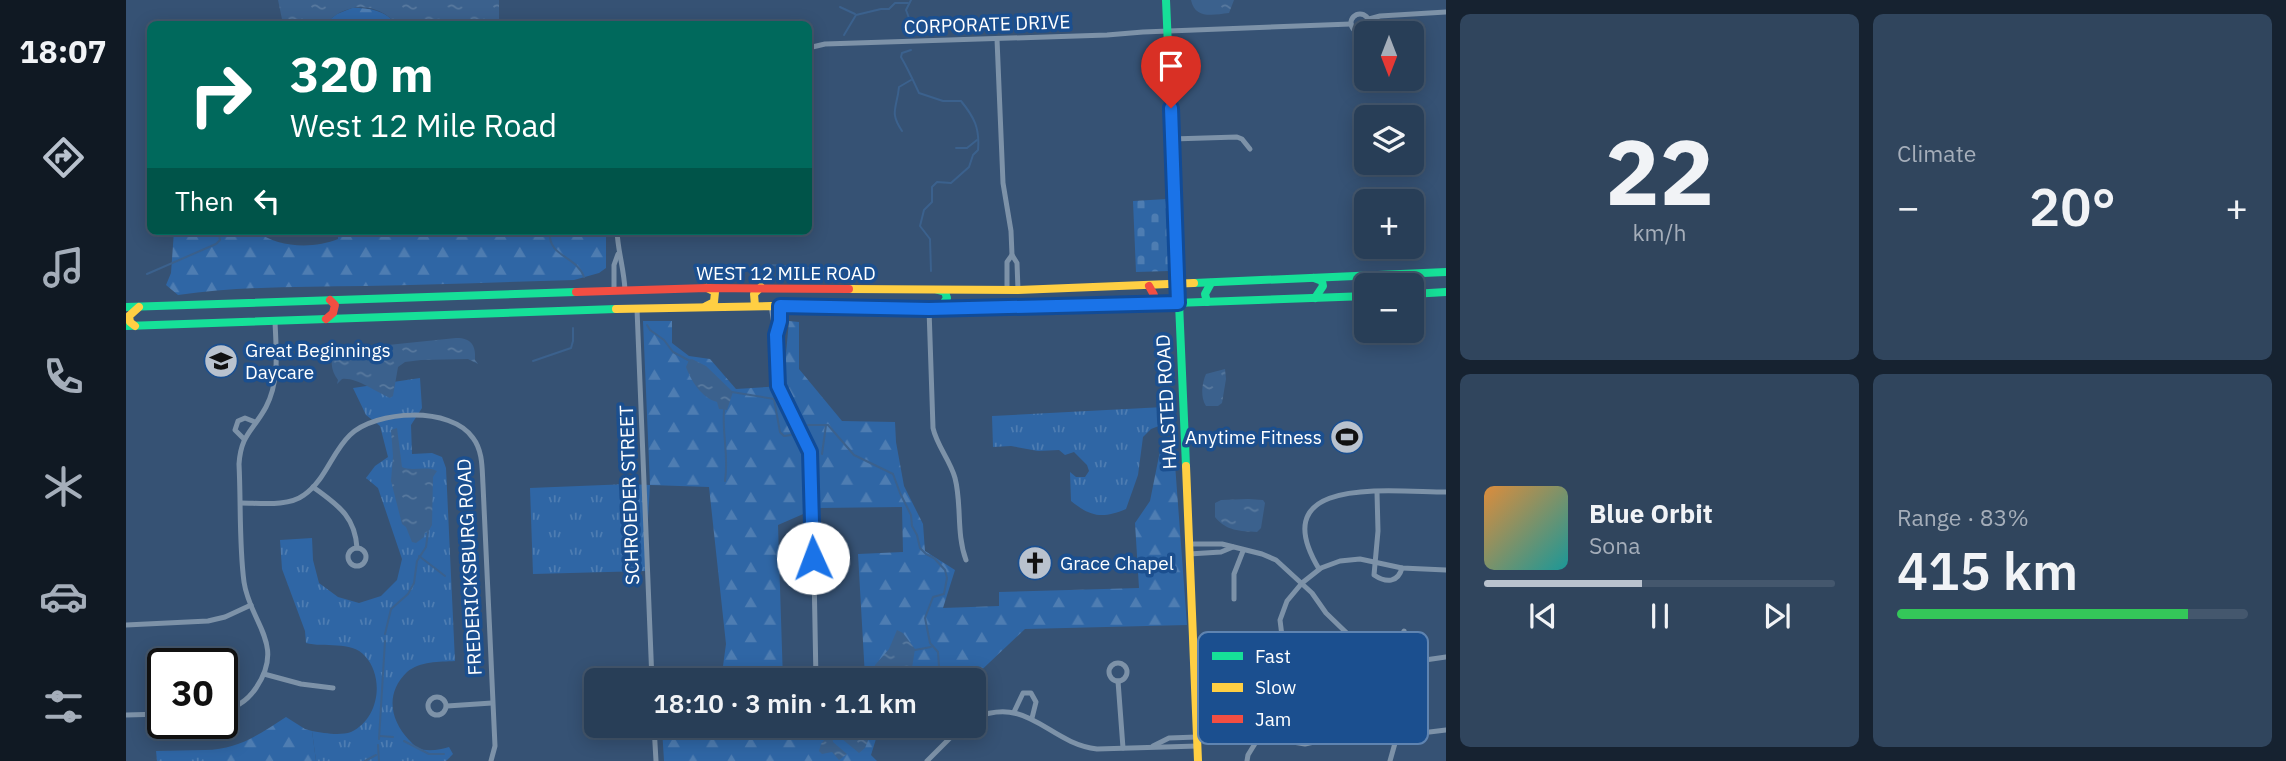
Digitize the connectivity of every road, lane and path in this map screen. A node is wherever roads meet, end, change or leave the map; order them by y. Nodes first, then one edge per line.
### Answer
1 (1166, 0) edge
2 (1446, 12) edge
3 (1369, 19) junction
4 (1351, 24) junction
5 (1167, 31) junction
6 (998, 39) junction
7 (812, 47) edge
8 (1172, 139) junction
9 (1250, 149) dead end
10 (618, 235) edge
11 (618, 254) junction
12 (1012, 255) junction
13 (1446, 272) edge
14 (1424, 273) edge
15 (1354, 277) edge
16 (1314, 278) junction
17 (1211, 283) junction
18 (1177, 284) junction
19 (1149, 286) junction
20 (761, 287) junction
21 (707, 288) junction
22 (1065, 288) junction
23 (937, 289) junction
24 (614, 290) junction
25 (625, 290) junction
26 (1007, 290) junction
27 (1018, 290) junction
28 (1446, 292) edge
29 (1424, 293) edge
30 (488, 295) junction
31 (1354, 296) edge
32 (1315, 298) junction
33 (330, 300) junction
34 (1207, 302) junction
35 (1178, 303) junction
36 (1140, 305) junction
37 (755, 306) junction
38 (776, 306) junction
39 (126, 307) edge
40 (139, 307) junction
41 (703, 307) junction
42 (1053, 307) junction
43 (619, 309) junction
44 (637, 309) junction
45 (929, 309) junction
46 (483, 313) junction
47 (326, 319) junction
48 (275, 321) junction
49 (131, 326) edge
50 (255, 422) junction
51 (244, 439) junction
52 (313, 486) junction
53 (1377, 492) junction
54 (1446, 492) edge
55 (241, 503) junction
56 (356, 548) dead end
57 (1189, 549) junction
58 (1243, 551) junction
59 (966, 560) dead end
60 (1375, 562) junction
61 (1402, 568) junction
62 (1319, 569) junction
63 (1446, 570) edge
64 (1302, 583) junction
65 (1234, 599) dead end
66 (251, 605) junction
67 (126, 625) edge
68 (1282, 632) edge
69 (1344, 632) edge
70 (1446, 657) edge
71 (1428, 660) edge
72 (651, 668) edge
73 (816, 668) edge
74 (264, 674) junction
75 (1118, 681) dead end
76 (333, 688) dead end
77 (492, 703) junction
78 (238, 704) edge
79 (447, 706) dead end
80 (1013, 712) junction
81 (147, 714) edge
82 (986, 714) edge
83 (126, 715) edge
84 (1032, 719) junction
85 (1446, 730) edge
86 (1428, 732) edge
87 (655, 738) edge
88 (950, 738) edge
89 (1198, 742) junction
90 (1255, 744) edge
91 (1395, 744) edge
92 (1123, 748) junction
93 (491, 761) edge
94 (656, 761) edge
95 (927, 761) edge
96 (1198, 761) edge
97 (1247, 761) edge
98 (1390, 761) edge

1 - 5 main road, HALSTED ROAD
2 - 3 street
3 - 4 street
3 - 4 street
4 - 5 street, CORPORATE DRIVE
5 - 6 street, CORPORATE DRIVE
5 - 8 main road, HALSTED ROAD
6 - 7 street, CORPORATE DRIVE
6 - 12 street
8 - 9 street
8 - 18 main road, HALSTED ROAD
10 - 11 street
11 - 24 street
11 - 25 street
12 - 26 street
12 - 27 street
13 - 14 main road, WEST 12 MILE ROAD
15 - 16 main road, WEST 12 MILE ROAD
16 - 17 main road, WEST 12 MILE ROAD
16 - 32 main road
17 - 18 main road, WEST 12 MILE ROAD
17 - 34 main road
18 - 19 main road, WEST 12 MILE ROAD
18 - 35 main road, HALSTED ROAD
19 - 22 main road, WEST 12 MILE ROAD
19 - 36 main road
20 - 21 main road, WEST 12 MILE ROAD
20 - 23 main road, WEST 12 MILE ROAD
20 - 37 main road
21 - 25 main road, WEST 12 MILE ROAD
21 - 41 main road
22 - 27 main road, WEST 12 MILE ROAD
22 - 42 main road
23 - 26 main road, WEST 12 MILE ROAD
23 - 45 main road
24 - 25 main road, WEST 12 MILE ROAD
24 - 30 main road, WEST 12 MILE ROAD
25 - 43 main road
26 - 27 main road, WEST 12 MILE ROAD
28 - 29 main road
30 - 33 main road, WEST 12 MILE ROAD
30 - 46 main road
31 - 32 main road, WEST 12 MILE ROAD
32 - 34 main road, WEST 12 MILE ROAD
33 - 40 main road, WEST 12 MILE ROAD
33 - 47 main road
34 - 35 main road, WEST 12 MILE ROAD
35 - 36 main road, WEST 12 MILE ROAD
35 - 57 main road, HALSTED ROAD
36 - 42 main road, WEST 12 MILE ROAD
37 - 38 main road, WEST 12 MILE ROAD
37 - 41 main road, WEST 12 MILE ROAD
38 - 45 main road, WEST 12 MILE ROAD
38 - 73 street
39 - 40 main road, WEST 12 MILE ROAD
40 - 49 main road
41 - 44 main road, WEST 12 MILE ROAD
42 - 45 main road, WEST 12 MILE ROAD
43 - 44 main road, WEST 12 MILE ROAD
43 - 46 main road, WEST 12 MILE ROAD
44 - 72 street, SCHROEDER STREET
45 - 59 street
46 - 47 main road, WEST 12 MILE ROAD
47 - 48 main road, WEST 12 MILE ROAD
48 - 49 main road, WEST 12 MILE ROAD
48 - 50 street
50 - 51 street
50 - 51 street
51 - 55 street
52 - 55 street, FREDERICKSBURG ROAD
52 - 56 street
52 - 77 street, FREDERICKSBURG ROAD
53 - 54 street
53 - 60 street
53 - 62 street
55 - 66 street
57 - 58 street
57 - 89 main road, HALSTED ROAD
58 - 64 street
58 - 65 street
60 - 61 street
60 - 61 street
60 - 62 street
61 - 63 street
62 - 64 street
64 - 68 street
64 - 69 street
66 - 67 street
66 - 74 street
70 - 71 street
74 - 76 street
74 - 78 street
75 - 92 street
77 - 79 street
77 - 93 street, FREDERICKSBURG ROAD
80 - 82 street
80 - 84 street
80 - 84 street
81 - 83 street
84 - 92 street
85 - 86 street
87 - 94 street
88 - 95 street
89 - 92 street
89 - 96 main road, HALSTED ROAD
90 - 97 street
91 - 98 street

